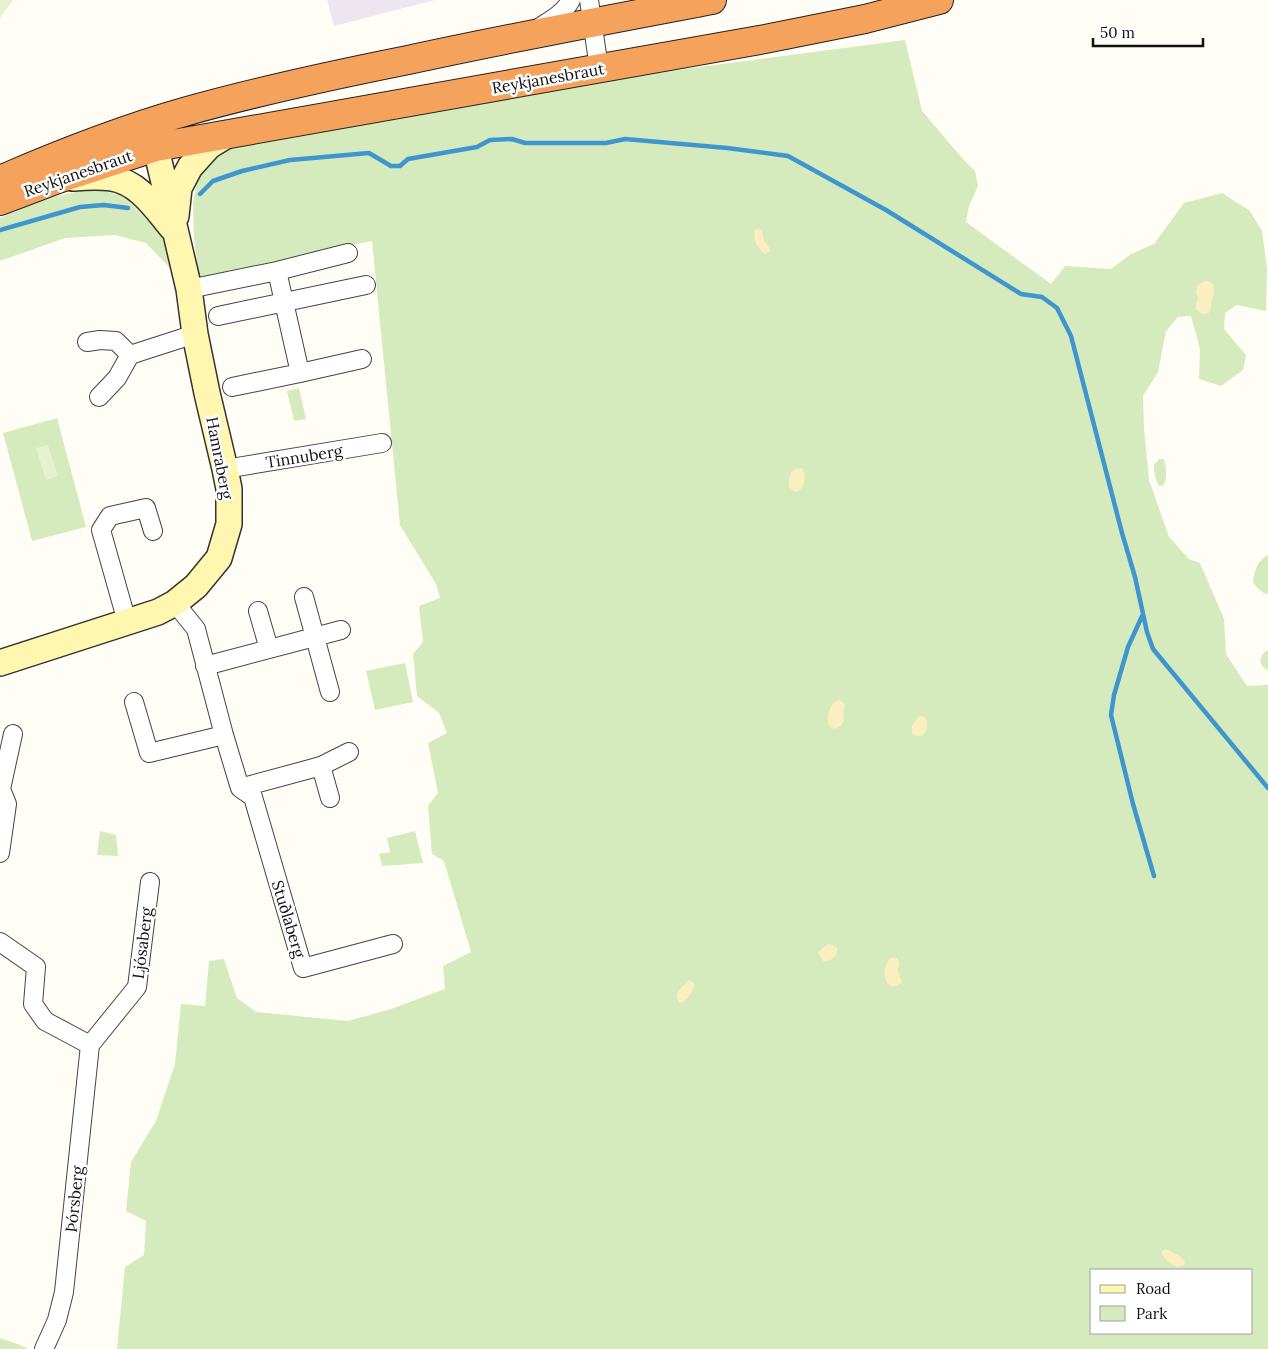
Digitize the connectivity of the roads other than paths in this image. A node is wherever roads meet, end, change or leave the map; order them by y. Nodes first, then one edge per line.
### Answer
1 (571, 0) edge
2 (712, 0) edge
3 (939, 0) edge
4 (646, 5) edge
5 (591, 11) edge
6 (529, 34) junction
7 (599, 68) junction
8 (153, 135) junction
9 (227, 135) junction
10 (58, 179) junction
11 (0, 180) edge
12 (0, 201) edge
13 (175, 231) junction
14 (348, 253) dead end
15 (277, 271) junction
16 (366, 285) dead end
17 (189, 289) junction
18 (283, 302) junction
19 (218, 316) dead end
20 (195, 334) junction
21 (87, 342) dead end
22 (130, 355) junction
23 (362, 359) dead end
24 (300, 373) junction
25 (232, 387) dead end
26 (99, 396) dead end
27 (382, 443) dead end
28 (226, 469) junction
29 (153, 530) dead end
30 (304, 597) dead end
31 (176, 603) junction
32 (258, 611) dead end
33 (127, 622) junction
34 (341, 630) dead end
35 (315, 637) junction
36 (269, 649) junction
37 (0, 663) edge
38 (205, 666) junction
39 (330, 692) dead end
40 (134, 702) dead end
41 (13, 734) dead end
42 (224, 735) junction
43 (349, 752) dead end
44 (322, 766) junction
45 (240, 788) junction
46 (330, 798) dead end
47 (0, 853) edge
48 (150, 882) dead end
49 (0, 942) edge
50 (393, 944) dead end
51 (90, 1045) junction
52 (44, 1349) edge

1 - 6 street
2 - 4 highway, Reykjanesbraut
3 - 7 highway, Reykjanesbraut
4 - 5 highway, Reykjanesbraut
5 - 6 highway, Reykjanesbraut
5 - 7 street
6 - 8 highway, Reykjanesbraut
7 - 9 highway, Reykjanesbraut
8 - 9 highway, Reykjanesbraut
8 - 10 highway, Reykjanesbraut
8 - 11 highway, Reykjanesbraut
8 - 13 street, Reykjanesbraut
9 - 13 street
10 - 12 highway, Reykjanesbraut
10 - 13 street
13 - 17 street, Hamraberg
14 - 15 street
15 - 17 street
15 - 18 street
16 - 18 street
17 - 20 street, Hamraberg
18 - 19 street
18 - 24 street
20 - 22 street
20 - 28 street, Hamraberg
21 - 22 street
22 - 26 street
23 - 24 street
24 - 25 street
27 - 28 street, Tinnuberg
28 - 31 street, Hamraberg
29 - 33 street
30 - 35 street
31 - 33 street, Hamraberg
31 - 38 street, Stuðlaberg
32 - 36 street
33 - 37 street, Hamraberg
34 - 35 street
35 - 36 street
35 - 39 street
36 - 38 street
38 - 42 street, Stuðlaberg
40 - 42 street
41 - 47 street
42 - 45 street, Stuðlaberg
43 - 44 street
44 - 45 street
44 - 46 street
45 - 50 street, Stuðlaberg
48 - 51 street, Ljósaberg
49 - 51 street
51 - 52 street, Þórsberg

